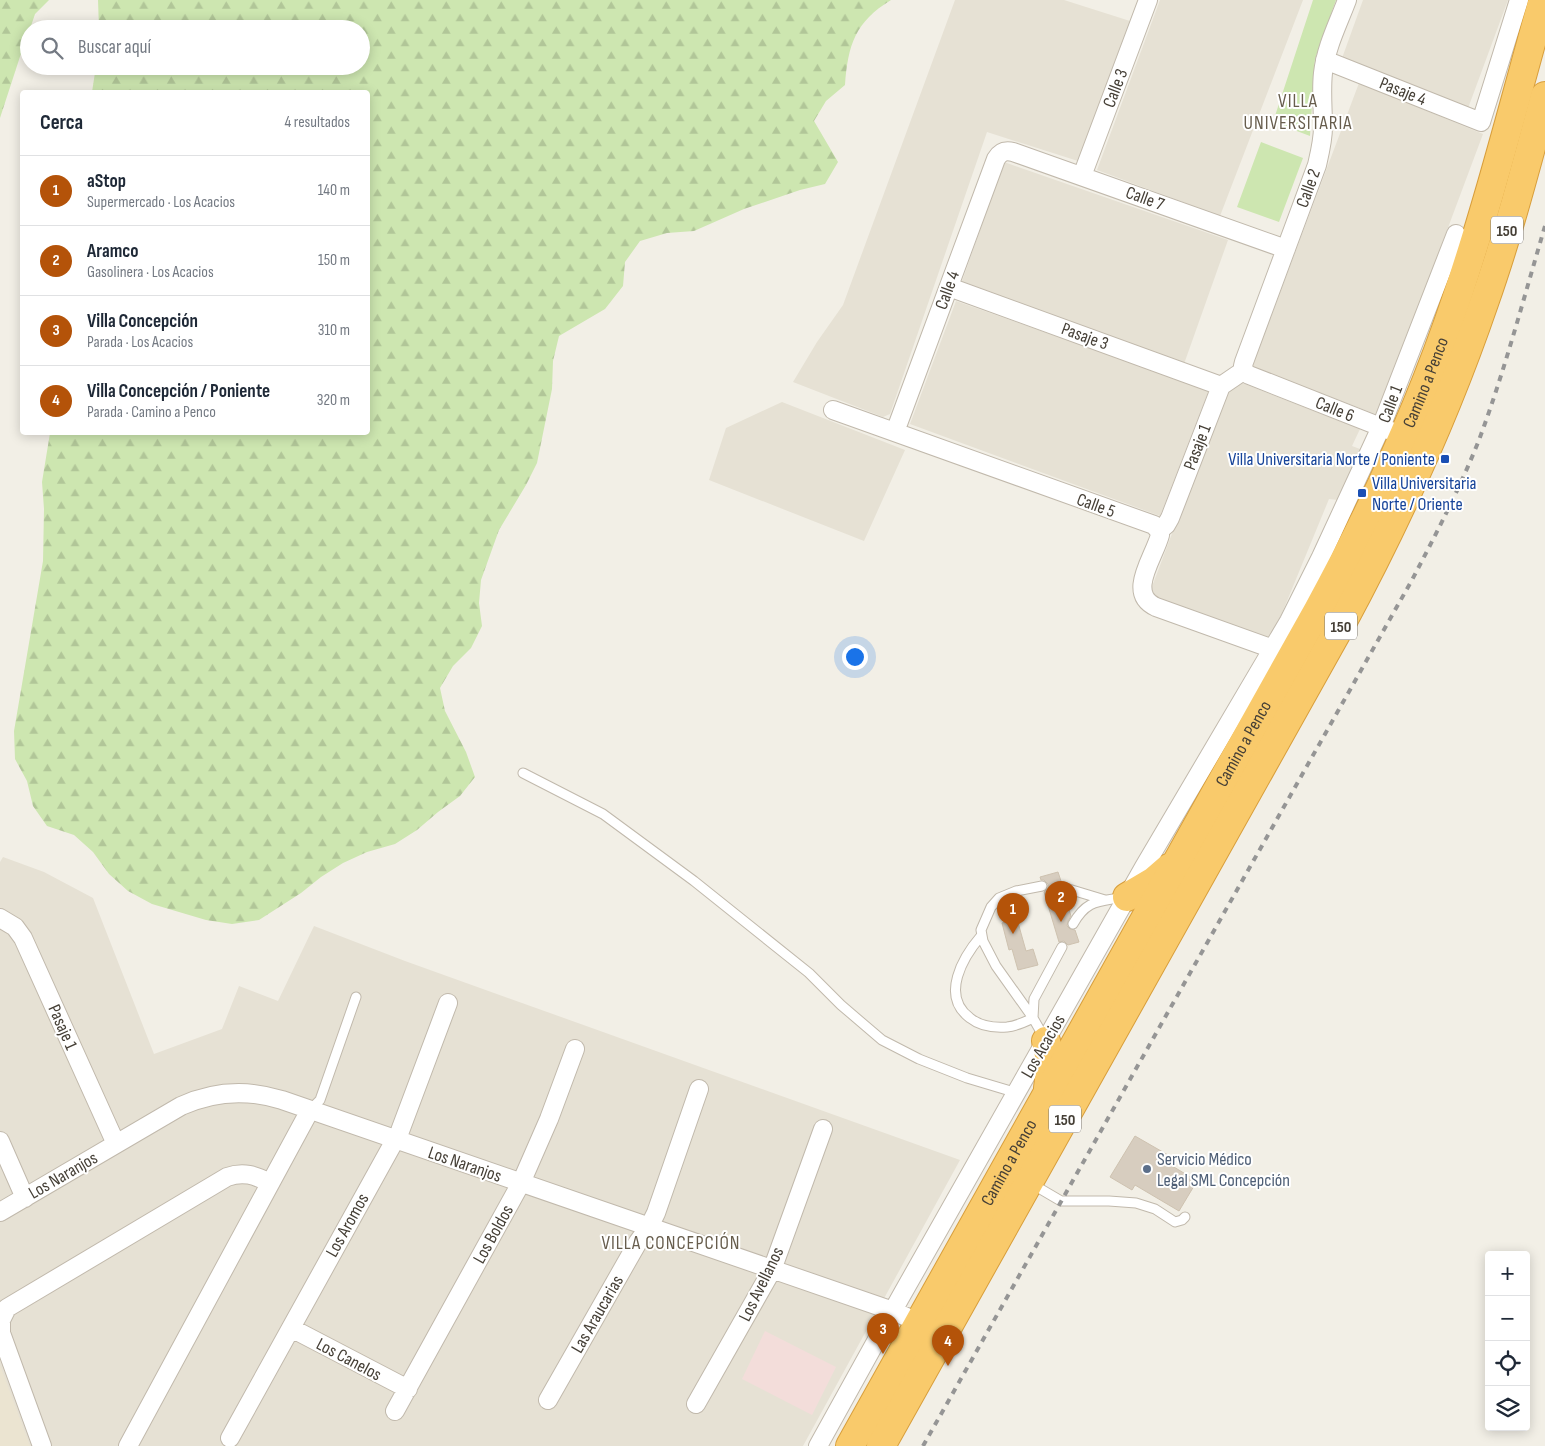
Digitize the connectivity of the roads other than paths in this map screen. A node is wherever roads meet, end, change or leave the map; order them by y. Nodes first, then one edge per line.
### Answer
1 (1148, 0) edge
2 (1347, 0) edge
3 (1519, 0) edge
4 (1544, 0) edge
5 (1325, 60) junction
6 (1545, 96) edge
7 (1003, 152) joint
8 (1082, 176) junction
9 (1456, 234) dead end
10 (1286, 249) junction
11 (948, 287) junction
12 (1243, 370) junction
13 (1221, 386) junction
14 (833, 410) dead end
15 (895, 432) junction
16 (1392, 432) junction
17 (1428, 446) junction
18 (1159, 530) junction
19 (1273, 649) junction
20 (523, 773) dead end
21 (1178, 861) junction
22 (1042, 886) dead end
23 (1062, 887) dead end
24 (1118, 899) junction
25 (0, 918) edge
26 (1073, 924) dead end
27 (981, 936) junction
28 (1062, 947) dead end
29 (356, 997) dead end
30 (448, 1003) dead end
31 (1040, 1030) junction
32 (575, 1049) dead end
33 (699, 1089) dead end
34 (1017, 1093) junction
35 (1046, 1096) junction
36 (310, 1110) junction
37 (823, 1129) dead end
38 (394, 1139) junction
39 (0, 1141) edge
40 (116, 1144) junction
41 (270, 1182) junction
42 (1030, 1182) junction
43 (521, 1183) junction
44 (25, 1198) junction
45 (0, 1212) edge
46 (1185, 1218) dead end
47 (649, 1227) junction
48 (772, 1270) junction
49 (893, 1311) junction
50 (919, 1322) junction
51 (291, 1328) junction
52 (944, 1334) junction
53 (408, 1390) junction
54 (548, 1400) dead end
55 (696, 1404) dead end
56 (396, 1411) dead end
57 (230, 1438) dead end
58 (42, 1446) edge
59 (128, 1446) edge
60 (818, 1446) edge
61 (850, 1446) edge
62 (881, 1446) edge

1 - 8 street, Calle 3
2 - 5 street, Calle 2
3 - 5 street, Pasaje 4
4 - 16 highway, Camino a Penco / 150
5 - 10 street, Calle 2
6 - 17 highway, Camino a Penco / 150
7 - 8 street, Calle 7
7 - 11 street, Calle 4
8 - 10 street, Calle 7
9 - 16 street, Calle 1
10 - 12 street, Calle 2
11 - 13 street, Pasaje 3
11 - 15 street, Calle 4
12 - 13 street
12 - 16 street, Calle 6
13 - 18 street, Pasaje 1
14 - 15 street, Calle 5
15 - 18 street, Calle 5
16 - 17 street, Calle 6
16 - 19 street, Calle 1
16 - 21 highway, Camino a Penco / 150
17 - 42 highway, Camino a Penco / 150
18 - 19 street
19 - 24 street, Los Acacios
20 - 34 lane
21 - 24 highway
21 - 35 highway, Camino a Penco / 150
22 - 27 lane
23 - 24 lane
24 - 26 lane
24 - 31 street, Los Acacios
25 - 40 street, Pasaje 1
27 - 31 lane
27 - 31 lane
28 - 31 lane
29 - 36 lane
30 - 38 street, Los Aromos
31 - 34 street, Los Acacios
31 - 35 highway
32 - 43 street, Los Boldos
33 - 47 street, Las Araucarias
34 - 49 street, Los Acacios
35 - 50 highway, Camino a Penco / 150
36 - 38 street, Los Naranjos
36 - 40 street, Los Naranjos
36 - 41 street
37 - 48 street, Los Avellanos
38 - 43 street, Los Naranjos
38 - 51 street, Los Aromos
39 - 44 street
40 - 44 street, Los Naranjos
41 - 58 street
41 - 59 street
42 - 46 lane
42 - 52 highway, Camino a Penco / 150
43 - 47 street, Los Naranjos
43 - 53 street, Los Boldos
44 - 45 street, Los Naranjos
47 - 48 street, Los Naranjos
47 - 54 street, Las Araucarias
48 - 49 street, Los Naranjos
48 - 55 street, Los Avellanos
49 - 50 street, Los Naranjos
49 - 60 street, Los Acacios
50 - 52 street, Los Naranjos
50 - 61 highway, Camino a Penco / 150
51 - 53 street, Los Canelos
51 - 57 street, Los Aromos
52 - 62 highway, Camino a Penco / 150
53 - 56 street, Los Boldos

